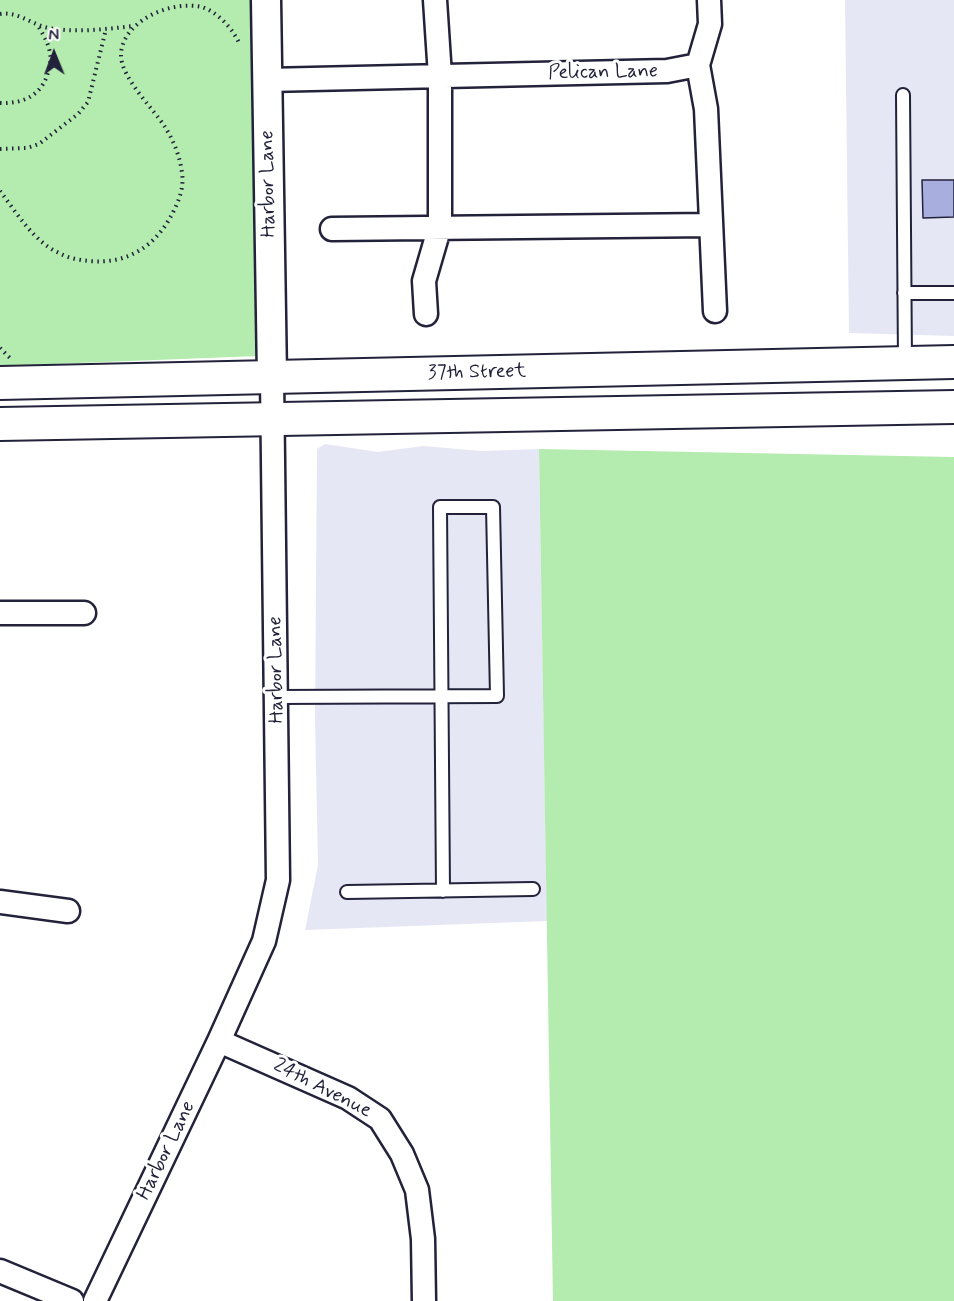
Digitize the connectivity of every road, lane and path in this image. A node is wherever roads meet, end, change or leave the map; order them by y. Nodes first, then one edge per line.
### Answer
1 (177, 0) edge
2 (266, 0) edge
3 (435, 0) edge
4 (709, 0) edge
5 (172, 6) junction
6 (0, 14) edge
7 (36, 23) junction
8 (135, 26) junction
9 (106, 29) junction
10 (240, 45) dead end
11 (698, 65) junction
12 (440, 76) junction
13 (267, 80) junction
14 (903, 95) dead end
15 (0, 103) edge
16 (0, 149) edge
17 (0, 191) edge
18 (710, 225) junction
19 (440, 226) junction
20 (332, 229) dead end
21 (904, 293) junction
22 (954, 293) edge
23 (715, 310) dead end
24 (426, 314) dead end
25 (0, 348) edge
26 (954, 362) edge
27 (904, 363) junction
28 (574, 370) junction
29 (6, 372) edge
30 (273, 377) junction
31 (954, 406) edge
32 (575, 413) junction
33 (273, 419) junction
34 (0, 424) edge
35 (0, 613) edge
36 (84, 613) dead end
37 (442, 696) junction
38 (277, 697) junction
39 (533, 889) dead end
40 (443, 891) junction
41 (347, 892) dead end
42 (0, 902) edge
43 (68, 911) dead end
44 (219, 1041) junction
45 (0, 1271) edge
46 (72, 1301) edge
47 (95, 1301) edge
48 (424, 1301) edge

1 - 5 path
2 - 13 street, Harbor Lane
3 - 12 street
4 - 11 street
5 - 8 path
5 - 10 path
6 - 7 path
7 - 9 path
7 - 15 path
8 - 9 path
8 - 17 path
9 - 16 path
11 - 12 street, Pelican Lane
11 - 18 street
12 - 13 street, Pelican Lane
12 - 19 street
13 - 30 street, Harbor Lane
14 - 21 lane
18 - 19 street
18 - 23 street
19 - 20 street
19 - 24 street
21 - 22 lane
21 - 27 lane
25 - 29 path
26 - 27 main road, 37th Street
27 - 28 main road, 37th Street
28 - 30 main road, 37th Street
28 - 32 main road
29 - 30 main road, 37th Street
30 - 33 street, Harbor Lane
31 - 32 main road
32 - 33 main road
33 - 34 main road
33 - 38 street, Harbor Lane
35 - 36 street
37 - 37 lane
37 - 38 lane
37 - 40 lane
38 - 44 street, Harbor Lane
39 - 40 lane
40 - 41 lane
42 - 43 street
44 - 47 street, Harbor Lane
44 - 48 street, 24th Avenue
45 - 46 street

